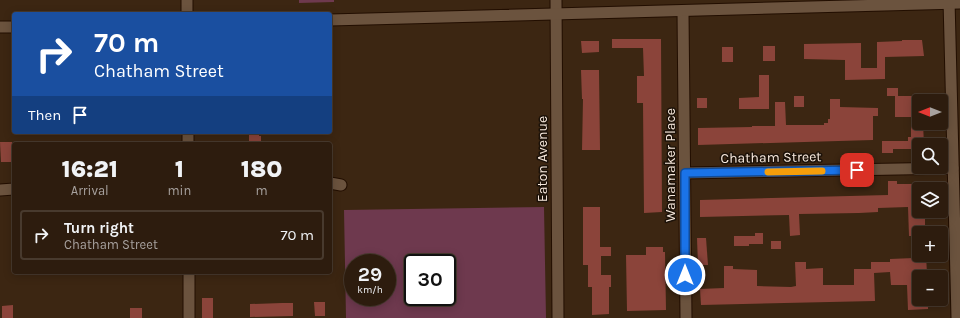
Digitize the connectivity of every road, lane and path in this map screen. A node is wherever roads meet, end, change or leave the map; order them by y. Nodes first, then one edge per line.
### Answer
1 (187, 0) edge
2 (556, 0) edge
3 (953, 2) edge
4 (187, 12) edge
5 (683, 12) junction
6 (555, 14) junction
7 (332, 20) edge
8 (0, 27) edge
9 (12, 27) edge
10 (953, 168) junction
11 (685, 173) junction
12 (12, 189) edge
13 (0, 190) edge
14 (189, 274) edge
15 (190, 318) edge
16 (558, 318) edge
17 (686, 318) edge
18 (956, 318) edge

1 - 4 street
2 - 6 street, Eaton Avenue
3 - 5 street
3 - 10 street
5 - 6 street
5 - 11 street, Wanamaker Place
6 - 7 street
6 - 16 street, Eaton Avenue
8 - 9 street
10 - 11 street, Chatham Street
10 - 18 street
11 - 17 street, Wanamaker Place
12 - 13 street
14 - 15 street

